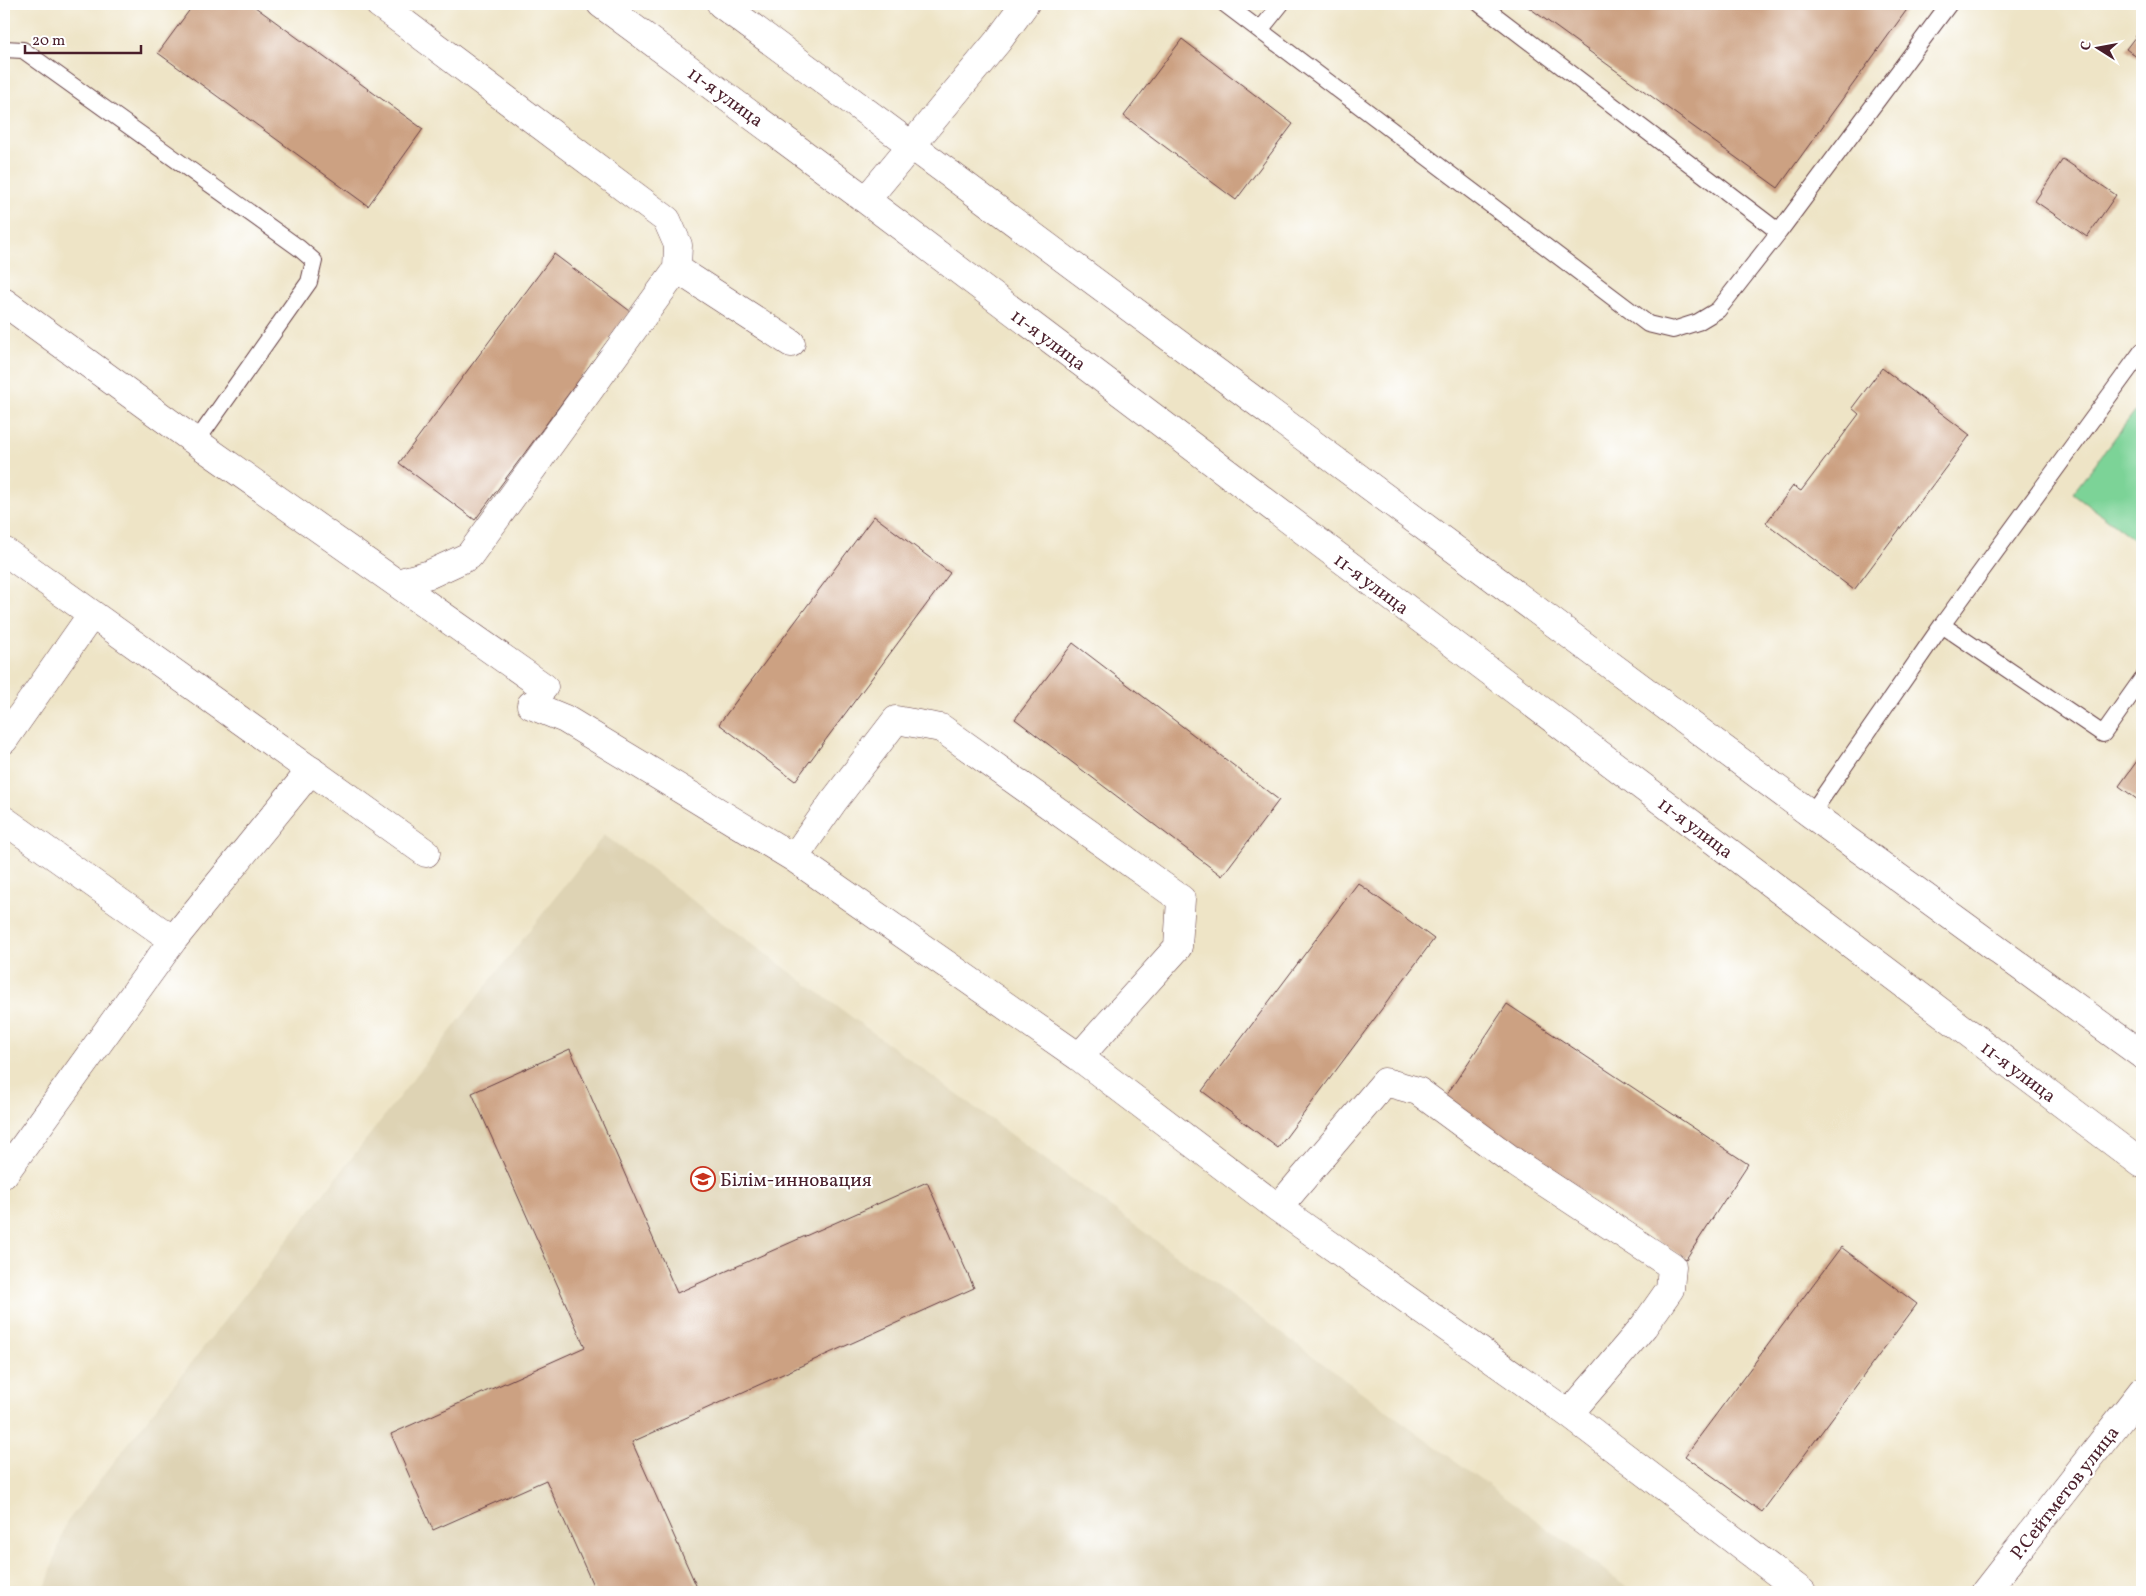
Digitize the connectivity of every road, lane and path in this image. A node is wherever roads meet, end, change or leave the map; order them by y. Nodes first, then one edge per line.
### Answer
1 (379, 4) edge
2 (601, 4) edge
3 (721, 4) edge
4 (1025, 4) edge
5 (1225, 4) edge
6 (1281, 4) edge
7 (1480, 4) edge
8 (1949, 4) edge
9 (1261, 29) junction
10 (4, 49) edge
11 (912, 144) junction
12 (866, 200) junction
13 (1778, 232) junction
14 (677, 269) junction
15 (4, 302) edge
16 (791, 343) dead end
17 (2142, 351) edge
18 (196, 442) junction
19 (4, 551) edge
20 (397, 583) junction
21 (92, 614) junction
22 (1942, 626) junction
23 (2142, 679) edge
24 (4, 740) edge
25 (311, 770) junction
26 (1811, 814) junction
27 (4, 820) edge
28 (426, 853) dead end
29 (794, 858) junction
30 (173, 940) junction
31 (2142, 1055) edge
32 (1079, 1058) junction
33 (2142, 1164) edge
34 (4, 1174) edge
35 (1278, 1208) junction
36 (2142, 1391) edge
37 (1569, 1414) junction
38 (1802, 1592) edge
39 (1985, 1592) edge

1 - 14 street
2 - 12 street, 11-я улица
3 - 11 street
4 - 11 street
5 - 9 lane
6 - 9 lane
7 - 13 lane
8 - 13 lane
9 - 13 lane
10 - 18 lane
11 - 12 street
11 - 26 street
12 - 33 street, 11-я улица
14 - 16 street
14 - 20 street
15 - 18 street
17 - 22 lane
18 - 20 street
19 - 21 street
20 - 29 street
21 - 24 street
21 - 25 street
22 - 23 lane
22 - 26 lane
25 - 28 street
25 - 30 street
26 - 31 street
27 - 30 street
29 - 32 street
29 - 32 street
30 - 34 street
32 - 35 street
35 - 37 street
35 - 37 street
36 - 39 street, Р.Сейтметов улица
37 - 38 street

